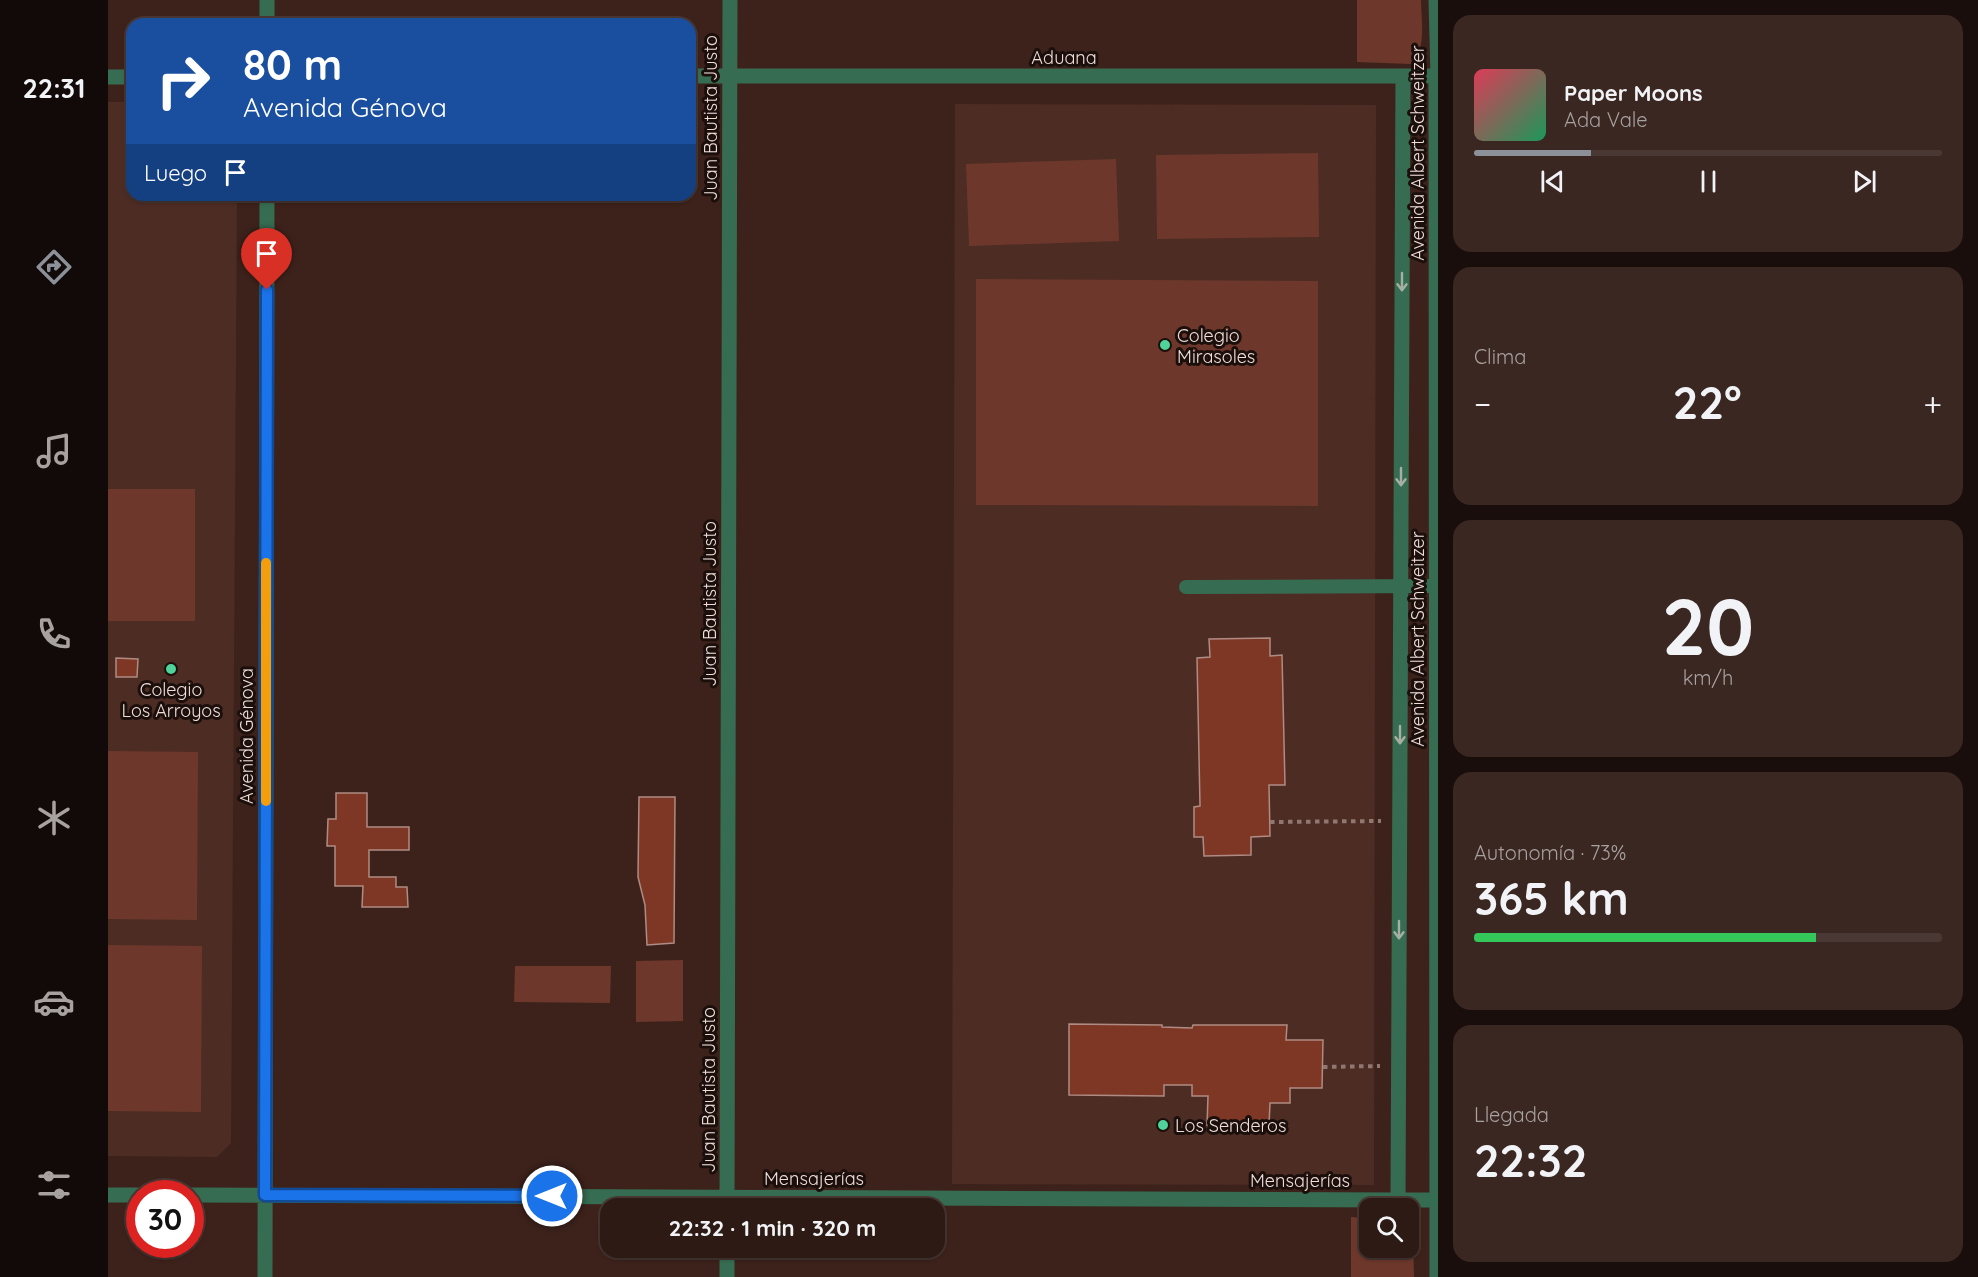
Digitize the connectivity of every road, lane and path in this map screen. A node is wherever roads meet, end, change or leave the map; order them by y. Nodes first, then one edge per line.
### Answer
1 (267, 0) edge
2 (730, 0) edge
3 (1436, 0) edge
4 (267, 18) edge
5 (696, 76) edge
6 (730, 76) junction
7 (1403, 76) junction
8 (1437, 76) edge
9 (108, 77) edge
10 (126, 77) edge
11 (267, 201) edge
12 (1401, 585) junction
13 (1186, 586) dead end
14 (1436, 586) junction
15 (1400, 821) junction
16 (1270, 822) dead end
17 (1399, 1066) junction
18 (1323, 1067) dead end
19 (108, 1195) edge
20 (126, 1195) edge
21 (204, 1195) edge
22 (265, 1195) junction
23 (727, 1198) edge
24 (1398, 1198) edge
25 (1359, 1200) edge
26 (1419, 1200) edge
27 (1438, 1200) edge
28 (600, 1201) edge
29 (945, 1202) edge
30 (727, 1258) edge
31 (265, 1277) edge
32 (727, 1277) edge
33 (1437, 1277) edge

1 - 4 street
2 - 6 street, Juan Bautista Justo
3 - 8 street, Avenida Albert Schweitzer
5 - 6 street, Aduana
6 - 7 street, Aduana
6 - 23 street, Juan Bautista Justo
7 - 8 street, Aduana
7 -> 12 street, Avenida Albert Schweitzer
8 - 14 street, Avenida Albert Schweitzer
9 - 10 street
11 - 22 street, Avenida Génova
12 - 13 lane
12 - 14 lane
12 -> 15 street, Avenida Albert Schweitzer
14 - 27 street, Avenida Albert Schweitzer
15 - 16 path
15 -> 17 street, Avenida Albert Schweitzer
17 - 18 path
17 - 24 street, Avenida Albert Schweitzer
19 - 20 street
21 - 22 street, Mensajerías
22 - 28 street, Mensajerías
22 - 31 street, Avenida Génova
25 - 29 street, Mensajerías
26 - 27 street, Mensajerías
27 - 33 street, Avenida Albert Schweitzer
30 - 32 street

